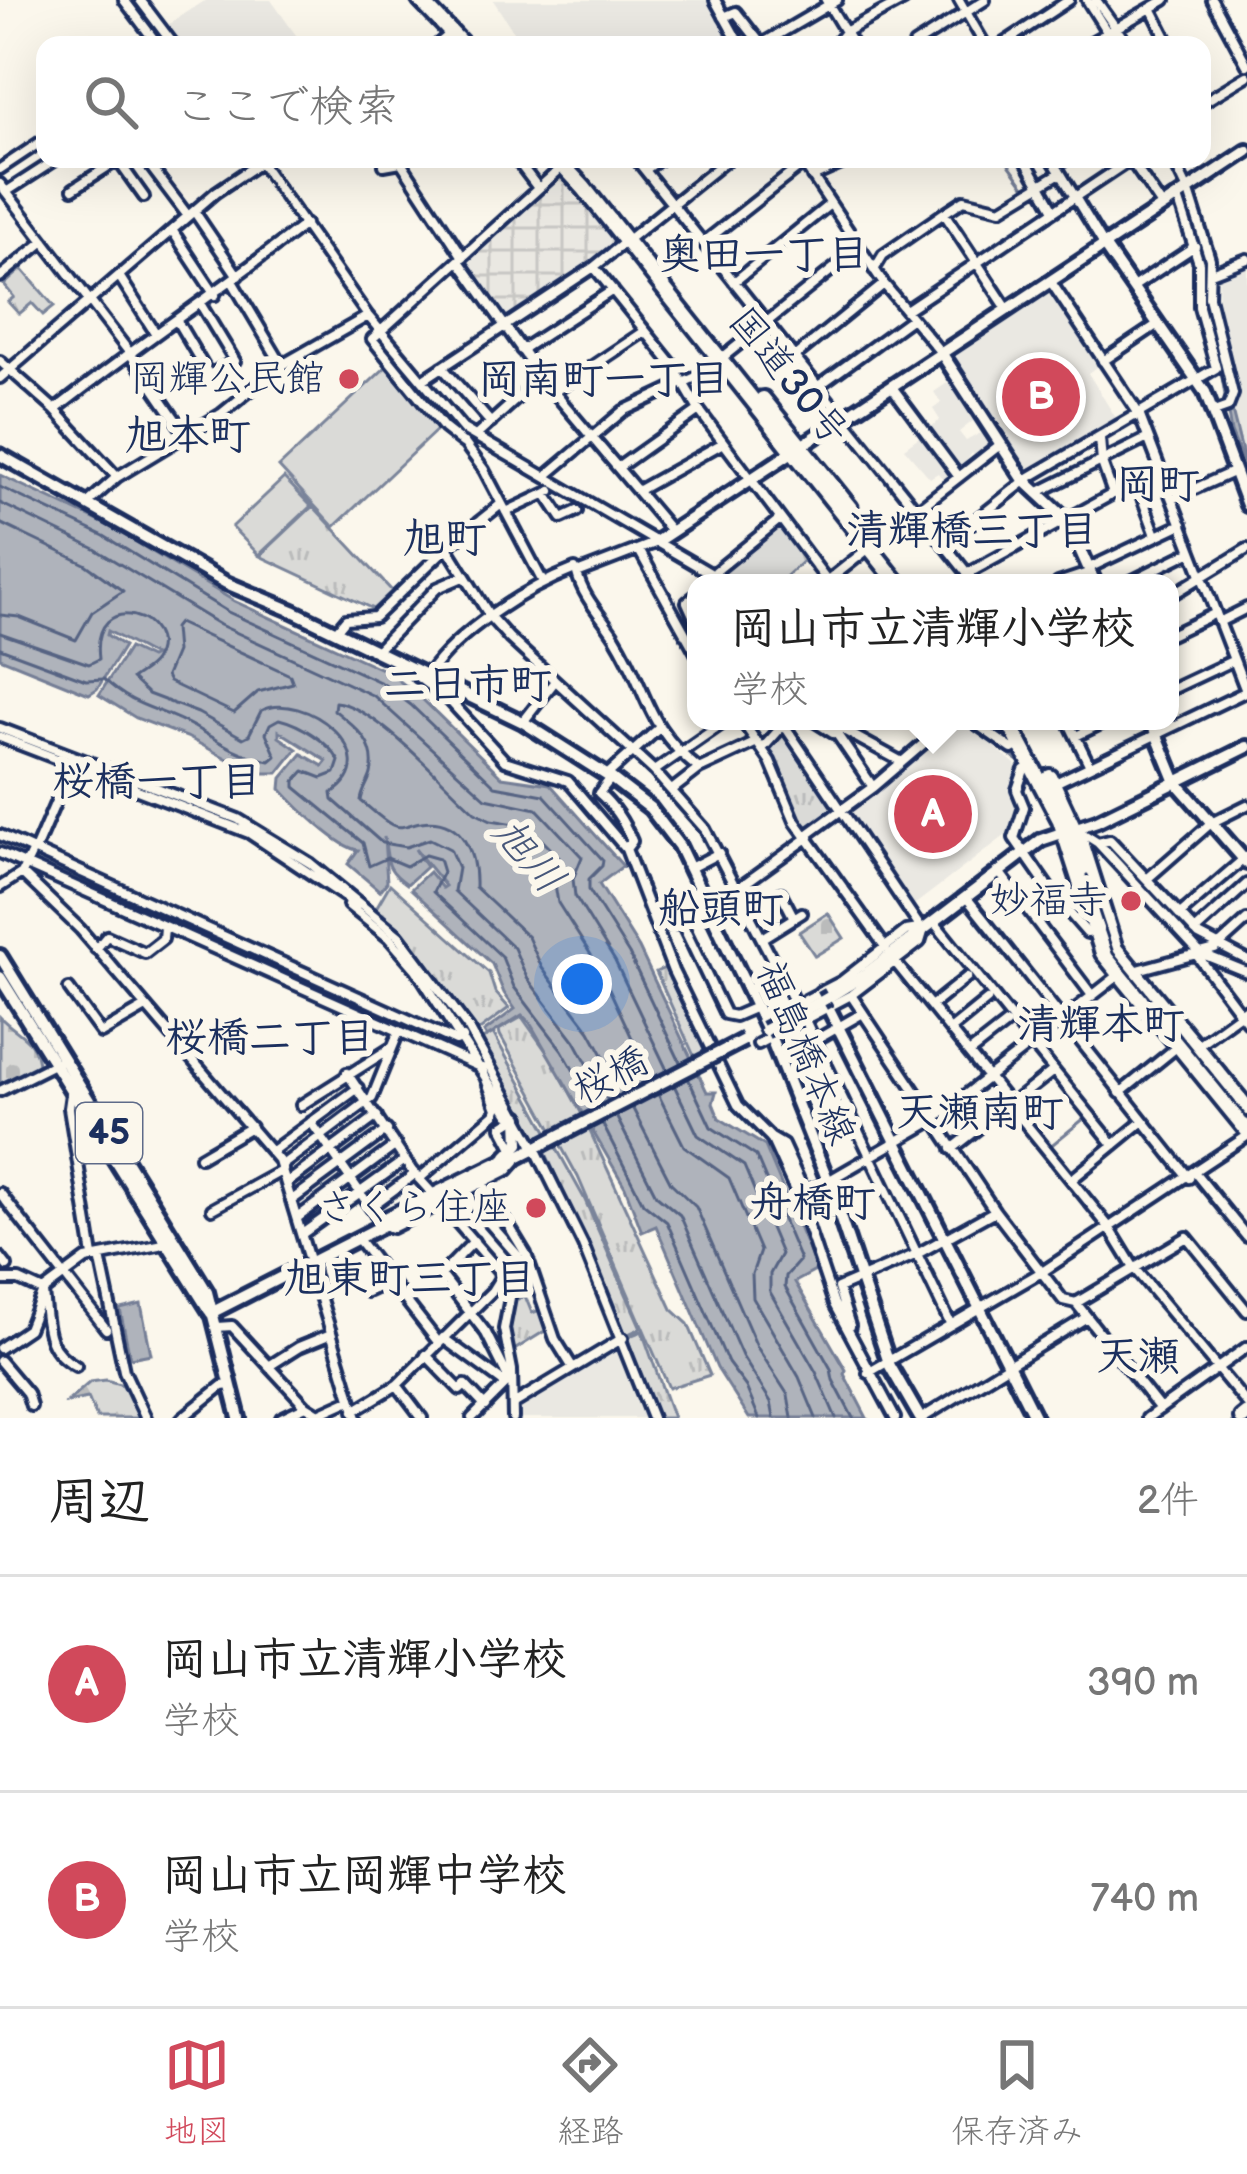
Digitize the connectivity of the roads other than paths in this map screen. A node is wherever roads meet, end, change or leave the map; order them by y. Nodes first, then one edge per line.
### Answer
1 (124, 0) edge
2 (140, 0) edge
3 (715, 0) edge
4 (904, 0) edge
5 (959, 0) edge
6 (985, 0) edge
7 (1069, 0) edge
8 (1092, 0) edge
9 (1165, 0) edge
10 (1211, 0) edge
11 (416, 2) edge
12 (831, 2) edge
13 (1151, 8) junction
14 (966, 12) junction
15 (724, 17) junction
16 (1108, 31) junction
17 (845, 32) junction
18 (151, 36) edge
19 (167, 36) edge
20 (443, 36) edge
21 (735, 36) edge
22 (754, 36) edge
23 (776, 36) edge
24 (842, 36) edge
25 (847, 36) edge
26 (928, 36) edge
27 (980, 36) edge
28 (1015, 36) edge
29 (1100, 36) edge
30 (1110, 36) edge
31 (1115, 36) edge
32 (1165, 36) edge
33 (1247, 65) edge
34 (1247, 76) edge
35 (1211, 98) edge
36 (36, 146) edge
37 (1247, 151) edge
38 (40, 168) edge
39 (105, 168) edge
40 (123, 168) edge
41 (153, 168) edge
42 (251, 168) edge
43 (263, 168) edge
44 (405, 168) edge
45 (524, 168) edge
46 (558, 168) edge
47 (572, 168) edge
48 (648, 168) edge
49 (717, 168) edge
50 (794, 168) edge
51 (806, 168) edge
52 (834, 168) edge
53 (1031, 168) edge
54 (1057, 168) edge
55 (1117, 168) edge
56 (1136, 168) edge
57 (1176, 168) edge
58 (0, 170) edge
59 (645, 170) joint
60 (1060, 173) junction
61 (812, 178) junction
62 (1042, 184) junction
63 (3, 188) edge
64 (538, 188) junction
65 (73, 189) dead end
66 (1183, 194) junction
67 (144, 197) dead end
68 (1075, 197) junction
69 (672, 203) junction
70 (830, 204) junction
71 (1163, 208) junction
72 (1054, 211) junction
73 (944, 213) junction
74 (191, 214) junction
75 (302, 226) junction
76 (172, 230) junction
77 (628, 239) junction
78 (44, 241) junction
79 (703, 243) junction
80 (1104, 246) junction
81 (1195, 246) junction
82 (859, 248) junction
83 (461, 259) junction
84 (1247, 259) edge
85 (976, 262) junction
86 (593, 267) junction
87 (874, 270) junction
88 (1211, 273) junction
89 (119, 276) junction
90 (0, 278) edge
91 (235, 279) junction
92 (734, 281) junction
93 (1051, 282) junction
94 (884, 284) junction
95 (1133, 287) junction
96 (613, 290) junction
97 (215, 295) junction
98 (90, 301) junction
99 (201, 305) junction
100 (1008, 310) junction
101 (909, 314) junction
102 (366, 317) junction
103 (177, 321) junction
104 (766, 322) junction
105 (1158, 324) junction
106 (503, 326) junction
107 (645, 331) junction
108 (379, 332) junction
109 (156, 334) junction
110 (521, 350) junction
111 (129, 352) junction
112 (942, 354) junction
113 (723, 357) junction
114 (794, 357) junction
115 (0, 361) edge
116 (1103, 361) junction
117 (282, 365) junction
118 (442, 368) junction
119 (10, 369) junction
120 (541, 377) junction
121 (0, 378) edge
122 (423, 380) junction
123 (1198, 381) junction
124 (682, 383) junction
125 (892, 386) junction
126 (818, 387) junction
127 (554, 392) junction
128 (55, 410) junction
129 (699, 410) junction
130 (1219, 410) junction
131 (1139, 414) junction
132 (843, 419) junction
133 (491, 423) junction
134 (186, 435) junction
135 (593, 436) junction
136 (468, 437) junction
137 (1100, 437) junction
138 (1148, 438) junction
139 (723, 443) junction
140 (1001, 444) junction
141 (798, 449) junction
142 (0, 455) edge
143 (1102, 463) junction
144 (619, 467) junction
145 (1160, 468) junction
146 (1235, 471) junction
147 (547, 476) junction
148 (117, 477) junction
149 (958, 477) junction
150 (750, 480) junction
151 (1024, 481) junction
152 (1136, 482) junction
153 (639, 490) junction
154 (1036, 494) junction
155 (1113, 494) junction
156 (1172, 499) junction
157 (89, 502) junction
158 (1247, 506) edge
159 (503, 508) junction
160 (915, 509) junction
161 (577, 511) dead end
162 (780, 519) junction
163 (1066, 520) junction
164 (1182, 524) junction
165 (672, 532) junction
166 (1156, 536) junction
167 (873, 544) junction
168 (649, 545) junction
169 (944, 545) junction
170 (447, 547) junction
171 (1247, 549) edge
172 (1192, 551) junction
173 (577, 573) junction
174 (704, 574) edge
175 (717, 574) edge
176 (821, 574) edge
177 (837, 574) edge
178 (892, 574) edge
179 (901, 574) edge
180 (967, 574) edge
181 (979, 574) edge
182 (1092, 574) edge
183 (1145, 574) edge
184 (465, 576) junction
185 (1202, 576) junction
186 (543, 582) junction
187 (1179, 590) edge
188 (1247, 608) edge
189 (491, 618) junction
190 (1218, 618) junction
191 (336, 631) junction
192 (687, 632) edge
193 (1179, 632) edge
194 (376, 651) junction
195 (1234, 660) junction
196 (413, 672) junction
197 (426, 678) junction
198 (555, 681) junction
199 (1179, 686) edge
200 (1247, 691) edge
201 (523, 722) junction
202 (1179, 724) edge
203 (658, 729) junction
204 (712, 730) edge
205 (748, 730) edge
206 (777, 730) edge
207 (789, 730) edge
208 (835, 730) edge
209 (841, 730) edge
210 (939, 730) edge
211 (985, 730) edge
212 (1014, 730) edge
213 (1024, 730) edge
214 (1073, 730) edge
215 (1088, 730) edge
216 (1154, 730) edge
217 (1166, 730) edge
218 (0, 733) edge
219 (1156, 735) junction
220 (1076, 736) junction
221 (1023, 743) junction
222 (759, 746) junction
223 (1247, 747) edge
224 (632, 751) junction
225 (677, 752) junction
226 (902, 762) junction
227 (72, 764) junction
228 (1034, 765) junction
229 (1090, 766) junction
230 (699, 769) junction
231 (654, 771) junction
232 (609, 777) junction
233 (1176, 782) junction
234 (1053, 784) junction
235 (873, 788) junction
236 (671, 790) junction
237 (1247, 805) edge
238 (839, 812) junction
239 (1211, 823) junction
240 (1069, 830) junction
241 (0, 835) edge
242 (808, 836) junction
243 (1098, 843) junction
244 (626, 849) junction
245 (1024, 851) junction
246 (0, 853) edge
247 (719, 854) junction
248 (29, 859) junction
249 (1246, 859) edge
250 (689, 868) junction
251 (998, 871) junction
252 (1147, 879) junction
253 (1247, 884) edge
254 (0, 887) edge
255 (737, 890) junction
256 (781, 893) dead end
257 (338, 895) junction
258 (965, 897) junction
259 (707, 906) junction
260 (369, 910) junction
261 (1179, 915) junction
262 (1247, 920) edge
263 (656, 925) junction
264 (928, 926) junction
265 (164, 927) junction
266 (1095, 932) junction
267 (1196, 932) junction
268 (761, 938) junction
269 (886, 948) junction
270 (96, 949) junction
271 (1206, 951) junction
272 (0, 956) edge
273 (1247, 960) edge
274 (895, 962) junction
275 (1247, 972) edge
276 (1125, 973) junction
277 (968, 976) dead end
278 (0, 977) edge
279 (760, 980) dead end
280 (69, 989) dead end
281 (748, 990) junction
282 (1091, 994) junction
283 (851, 995) junction
284 (825, 1000) junction
285 (987, 1000) dead end
286 (796, 1005) junction
287 (756, 1006) junction
288 (931, 1006) junction
289 (146, 1007) junction
290 (863, 1013) junction
291 (1245, 1015) edge
292 (1061, 1018) junction
293 (805, 1021) junction
294 (1006, 1024) dead end
295 (839, 1027) junction
296 (766, 1030) junction
297 (950, 1030) junction
298 (398, 1034) junction
299 (463, 1038) junction
300 (814, 1041) junction
301 (1031, 1043) junction
302 (758, 1044) dead end
303 (1178, 1046) junction
304 (392, 1047) junction
305 (1195, 1047) junction
306 (969, 1053) junction
307 (59, 1062) junction
308 (482, 1068) junction
309 (1053, 1071) junction
310 (347, 1073) junction
311 (988, 1078) junction
312 (358, 1088) junction
313 (0, 1091) edge
314 (71, 1093) junction
315 (1120, 1093) junction
316 (368, 1102) junction
317 (301, 1105) dead end
318 (1010, 1105) junction
319 (1247, 1108) edge
320 (377, 1116) junction
321 (518, 1117) junction
322 (932, 1120) junction
323 (1143, 1121) junction
324 (311, 1122) junction
325 (251, 1127) junction
326 (979, 1127) dead end
327 (387, 1130) junction
328 (1247, 1133) edge
329 (321, 1137) junction
330 (771, 1138) junction
331 (896, 1144) junction
332 (396, 1145) junction
333 (1114, 1145) junction
334 (539, 1146) junction
335 (952, 1149) junction
336 (332, 1150) junction
337 (272, 1151) junction
338 (200, 1156) dead end
339 (511, 1157) junction
340 (872, 1157) junction
341 (405, 1160) junction
342 (342, 1164) junction
343 (282, 1168) junction
344 (417, 1176) junction
345 (1192, 1176) junction
346 (352, 1178) junction
347 (1071, 1180) junction
348 (828, 1182) junction
349 (287, 1183) junction
350 (483, 1184) junction
351 (362, 1191) junction
352 (0, 1193) edge
353 (432, 1193) junction
354 (463, 1193) junction
355 (292, 1200) junction
356 (441, 1204) junction
357 (373, 1205) junction
358 (212, 1209) dead end
359 (995, 1211) junction
360 (298, 1218) junction
361 (383, 1225) junction
362 (1109, 1227) junction
363 (302, 1234) junction
364 (1247, 1237) edge
365 (357, 1238) junction
366 (945, 1239) junction
367 (474, 1241) junction
368 (171, 1242) junction
369 (917, 1254) junction
370 (97, 1256) junction
371 (309, 1262) junction
372 (1135, 1268) junction
373 (1042, 1272) junction
374 (62, 1275) junction
375 (0, 1280) edge
376 (391, 1281) junction
377 (860, 1281) junction
378 (43, 1291) junction
379 (367, 1292) dead end
380 (1076, 1303) junction
381 (979, 1308) junction
382 (1247, 1311) edge
383 (470, 1312) junction
384 (211, 1313) junction
385 (1087, 1317) junction
386 (950, 1324) junction
387 (217, 1327) junction
388 (106, 1329) dead end
389 (331, 1334) junction
390 (850, 1337) junction
391 (623, 1338) junction
392 (440, 1340) junction
393 (1247, 1347) edge
394 (0, 1348) edge
395 (426, 1355) junction
396 (0, 1361) edge
397 (888, 1363) junction
398 (76, 1366) dead end
399 (269, 1366) junction
400 (1010, 1367) junction
401 (573, 1368) junction
402 (1215, 1369) junction
403 (868, 1373) junction
404 (510, 1381) junction
405 (232, 1384) junction
406 (397, 1385) junction
407 (350, 1400) junction
408 (515, 1403) junction
409 (31, 1406) dead end
410 (306, 1406) junction
411 (485, 1406) junction
412 (1245, 1412) edge
413 (356, 1415) edge
414 (1154, 1415) edge
415 (146, 1418) edge
416 (182, 1418) edge
417 (239, 1418) edge
418 (281, 1418) edge
419 (422, 1418) edge
420 (472, 1418) edge
421 (513, 1418) edge
422 (652, 1418) edge
423 (895, 1418) edge
424 (921, 1418) edge
425 (1035, 1418) edge

1 - 18 street
2 - 19 street
3 - 15 street
4 - 17 street
5 - 14 street
6 - 14 street
7 - 28 street
8 - 16 street
9 - 13 street
10 - 33 street
11 - 20 highway
12 - 17 street
12 - 23 street
13 - 16 street
13 - 32 street
14 - 26 street
14 - 27 street
15 - 21 street
15 - 22 street
16 - 29 street
16 - 30 street
16 - 31 street
17 - 24 street
17 - 25 street
34 - 35 street
36 - 58 street
37 - 66 street
38 - 63 street
39 - 65 street
40 - 67 street
41 - 74 street
42 - 74 street
43 - 75 street
44 - 83 street
45 - 64 street
46 - 64 street
47 - 77 highway, 国道30号
48 - 59 street
49 - 69 street
50 - 79 street
51 - 61 street
52 - 61 street
53 - 62 street
54 - 60 street
55 - 68 street
56 - 71 street
57 - 66 street
59 - 69 street
60 - 62 street
60 - 68 street
61 - 70 street
62 - 72 street
62 - 73 street
63 - 78 street
64 - 83 street
66 - 71 street
66 - 81 street
66 - 88 street
68 - 72 street
68 - 80 street
69 - 77 street
69 - 79 street
70 - 82 street
70 - 92 street
71 - 80 street
72 - 85 street
73 - 85 street
73 - 87 street
74 - 76 street
74 - 91 street
75 - 91 street
75 - 102 street
76 - 89 street
76 - 97 street
77 - 86 street
77 - 113 highway, 国道30号
78 - 90 street
78 - 98 street
79 - 92 street
80 - 93 street
80 - 95 street
81 - 95 street
81 - 123 street
82 - 87 street
82 - 104 street
83 - 106 street
83 - 108 street
84 - 88 street
85 - 100 street
85 - 101 street
86 - 96 street
86 - 106 street
87 - 94 street
88 - 130 street
89 - 98 street
89 - 109 street
91 - 97 street
91 - 117 street
92 - 104 street
93 - 100 street
93 - 116 street
94 - 101 street
94 - 114 street
95 - 105 street
96 - 107 street
96 - 110 street
97 - 99 street
98 - 111 street
98 - 119 street
99 - 103 street
99 - 103 street
100 - 112 street
101 - 112 street
101 - 126 street
102 - 108 street
102 - 117 street
103 - 109 street
104 - 113 street
104 - 114 street
105 - 116 street
105 - 123 street
106 - 110 street
106 - 118 street
107 - 124 street
107 - 127 street
108 - 122 street
108 - 136 street
109 - 111 street
110 - 120 street
111 - 128 street
111 - 134 street
112 - 125 street
112 - 140 street
113 - 124 street
113 - 141 highway, 国道30号
114 - 126 street
115 - 119 street
116 - 131 street
117 - 134 street
118 - 122 street
118 - 133 street
119 - 121 street
119 - 128 street
120 - 127 street
120 - 133 street
122 - 136 street
123 - 130 street
123 - 131 street
124 - 129 street
124 - 135 street
125 - 132 street
125 - 149 street
126 - 132 street
127 - 135 street
128 - 148 street
129 - 139 street
129 - 144 street
130 - 146 street
131 - 137 street
131 - 138 street
132 - 141 street
132 - 160 street
133 - 136 street
134 - 148 street
135 - 144 street
135 - 147 street
136 - 147 street
136 - 159 street
137 - 143 street
137 - 151 street
138 - 143 street
138 - 145 street
139 - 150 street
139 - 153 street
140 - 149 street
140 - 151 street
141 - 150 street
141 - 167 highway, 国道30号
142 - 157 street, 福島橋本線
143 - 154 street
143 - 155 street
144 - 153 street
145 - 152 street
145 - 156 street
146 - 156 street
146 - 158 street
147 - 168 street
148 - 157 street
149 - 160 street
150 - 162 street
150 - 165 street
151 - 154 street
151 - 169 street
152 - 155 street
152 - 166 street
153 - 165 street
154 - 163 street
155 - 163 street
156 - 164 street
157 - 191 street, 福島橋本線
159 - 161 street
159 - 170 street
159 - 186 street
160 - 167 street
160 - 169 street
162 - 175 street
162 - 176 street
163 - 181 street
163 - 182 street
164 - 166 street
164 - 172 street
165 - 168 street
166 - 182 street
167 - 177 street
167 - 178 highway, 国道30号
167 - 179 highway, 国道30号
168 - 173 street
168 - 174 street
168 - 192 street
169 - 180 street
170 - 184 street
170 - 191 street
171 - 185 street
172 - 183 street
172 - 185 street
173 - 186 street
173 - 203 street
184 - 189 street
184 - 194 street
185 - 187 street
185 - 190 street
186 - 189 street
188 - 190 street
189 - 197 street
189 - 198 street
190 - 193 street
190 - 195 street
191 - 194 street, 福島橋本線
194 - 196 street, 福島橋本線
195 - 199 street
195 - 200 street
196 - 197 street, 福島橋本線
196 - 244 street
197 - 201 street, 福島橋本線
198 - 201 street
198 - 224 street
200 - 202 street
201 - 232 street, 福島橋本線
203 - 224 street
203 - 225 street
204 - 225 street
205 - 222 street
206 - 222 street
207 - 238 street
208 - 235 street
209 - 226 street
210 - 226 street
211 - 221 street
212 - 221 highway
213 - 234 highway
214 - 220 street
215 - 220 street
216 - 219 street
217 - 219 street
218 - 227 street
218 - 260 street
219 - 229 street
219 - 233 street
220 - 229 street
221 - 228 highway
222 - 230 street
222 - 242 street
223 - 233 street, 桜橋
224 - 231 street
224 - 232 street
225 - 230 street
225 - 231 street
226 - 235 street
227 - 248 street
227 - 257 street
228 - 240 highway
228 - 245 street
229 - 234 street
230 - 236 street
231 - 236 street
232 - 244 street
232 - 250 street, 福島橋本線
233 - 239 street
233 - 240 street, 桜橋
234 - 240 highway
235 - 238 street
236 - 247 street
237 - 239 street
238 - 242 street
238 - 264 street
239 - 249 street
239 - 252 street
240 - 243 street
240 - 245 street, 桜橋
240 - 266 highway
240 - 276 highway
241 - 248 street
242 - 255 street
242 - 269 street
243 - 252 street
243 - 271 street
244 - 263 street
245 - 251 street, 桜橋
245 - 266 street
246 - 248 street
247 - 250 street
247 - 255 street
248 - 254 street
248 - 265 street
248 - 270 street
248 - 299 street
249 - 261 street
250 - 259 street, 福島橋本線
251 - 258 street, 桜橋
251 - 282 street
252 - 261 street
253 - 267 street
255 - 259 street
255 - 268 street
256 - 268 street
257 - 260 street
257 - 299 street
258 - 264 street, 桜橋
258 - 292 street
259 - 281 street, 福島橋本線
260 - 321 street
261 - 267 street
262 - 271 street
263 - 287 street
263 - 330 street
264 - 269 street
264 - 274 street
264 - 284 street, 桜橋
264 - 301 street
265 - 270 street
265 - 298 street
266 - 276 highway
267 - 271 street
268 - 286 street
269 - 284 street
270 - 289 street
271 - 273 street
271 - 275 street
271 - 276 street
271 - 291 street
272 - 307 street, 45
274 - 283 street
274 - 288 street
276 - 282 street
276 - 303 highway
276 - 305 highway
277 - 288 street
278 - 307 street, 45
279 - 281 street
280 - 289 street
281 - 287 street, 福島橋本線
282 - 292 street
283 - 284 street
283 - 290 street
284 - 286 street
284 - 293 street
284 - 295 street
284 - 296 street, 桜橋, bridge
285 - 297 street
286 - 296 street
287 - 296 street, 福島橋本線
288 - 297 street
289 - 325 street
290 - 295 street
290 - 322 street
291 - 305 street
292 - 301 street
292 - 315 street
293 - 296 street
293 - 300 street
294 - 306 street
295 - 300 street
295 - 331 street
296 - 302 street
296 - 334 street, 桜橋, bridge
296 - 348 street, 福島橋本線
297 - 306 street
298 - 304 street
298 - 308 street
299 - 308 street
300 - 340 street
301 - 309 street
301 - 311 street
303 - 315 street
303 - 328 highway
304 - 310 street
304 - 316 street
305 - 319 highway
306 - 311 street
307 - 313 street
307 - 314 street, 45
307 - 368 street, 45
308 - 321 street
308 - 344 street
309 - 318 street
309 - 333 street
310 - 312 street
310 - 317 street
311 - 318 street
311 - 322 street
312 - 316 street
312 - 324 street
314 - 368 street, 45
314 - 370 street
315 - 323 street
316 - 320 street
316 - 329 street
318 - 347 street
320 - 327 street
320 - 336 street
321 - 334 street
321 - 339 street
322 - 331 street
322 - 335 street
323 - 333 street
323 - 345 street
324 - 329 street
324 - 337 street
325 - 337 street
325 - 338 street
326 - 335 street
327 - 332 street
327 - 342 street
328 - 345 street
329 - 336 street
329 - 343 street
330 - 348 street
330 - 390 street
331 - 340 street
331 - 366 street
332 - 341 street
332 - 346 street
333 - 347 street
334 - 339 street, 桜橋
334 - 391 street
335 - 359 street
336 - 342 street
336 - 349 street
337 - 343 street
339 - 350 street
339 - 353 street
339 - 361 street, 桜橋
340 - 348 street
340 - 369 street
341 - 344 street
341 - 351 street
342 - 346 street
342 - 355 street
343 - 349 street
343 - 358 street
344 - 353 street
344 - 357 street
345 - 362 street
345 - 364 street
346 - 351 street
346 - 360 street
347 - 362 street
348 - 377 street, 福島橋本線
349 - 355 street
350 - 354 street
350 - 401 street
351 - 357 street
351 - 363 street
352 - 374 street
353 - 361 street
354 - 356 street
354 - 404 street
355 - 360 street
356 - 361 street
356 - 367 street
357 - 361 street
359 - 366 street
359 - 373 street
360 - 363 street
361 - 365 street, 桜橋
362 - 372 street
362 - 373 street
363 - 371 street
365 - 371 street, 桜橋
365 - 376 street
366 - 369 street
366 - 381 street
367 - 383 street
367 - 383 street
368 - 370 street
368 - 384 street, 45
369 - 377 street
369 - 386 street
370 - 374 street
370 - 415 street
371 - 384 street, 桜橋
371 - 389 street
372 - 380 street
372 - 382 street
372 - 402 street
373 - 380 street
373 - 381 street
374 - 378 street
374 - 388 street
375 - 378 street
376 - 379 street
376 - 392 street
377 - 390 street
377 - 397 street, 福島橋本線
378 - 394 street
378 - 398 street
380 - 385 street
381 - 386 street
381 - 400 street
383 - 392 street
383 - 404 street
384 - 387 street, 45
385 - 400 street
385 - 414 street
386 - 397 street
387 - 399 street
387 - 405 street, 45
389 - 399 street
389 - 407 street
390 - 403 street
391 - 401 street
391 - 422 street
392 - 395 street
392 - 404 street
393 - 402 street
395 - 406 street
395 - 411 street
396 - 409 street
397 - 403 street
397 - 424 street, 福島橋本線
399 - 410 street
400 - 424 street
400 - 425 street
401 - 408 street
402 - 412 street
402 - 414 street
403 - 423 street
404 - 408 street
404 - 411 street
405 - 416 street
405 - 417 street, 45
406 - 413 street
406 - 419 street
407 - 410 street
407 - 413 street
408 - 421 street
410 - 418 street
411 - 420 street

